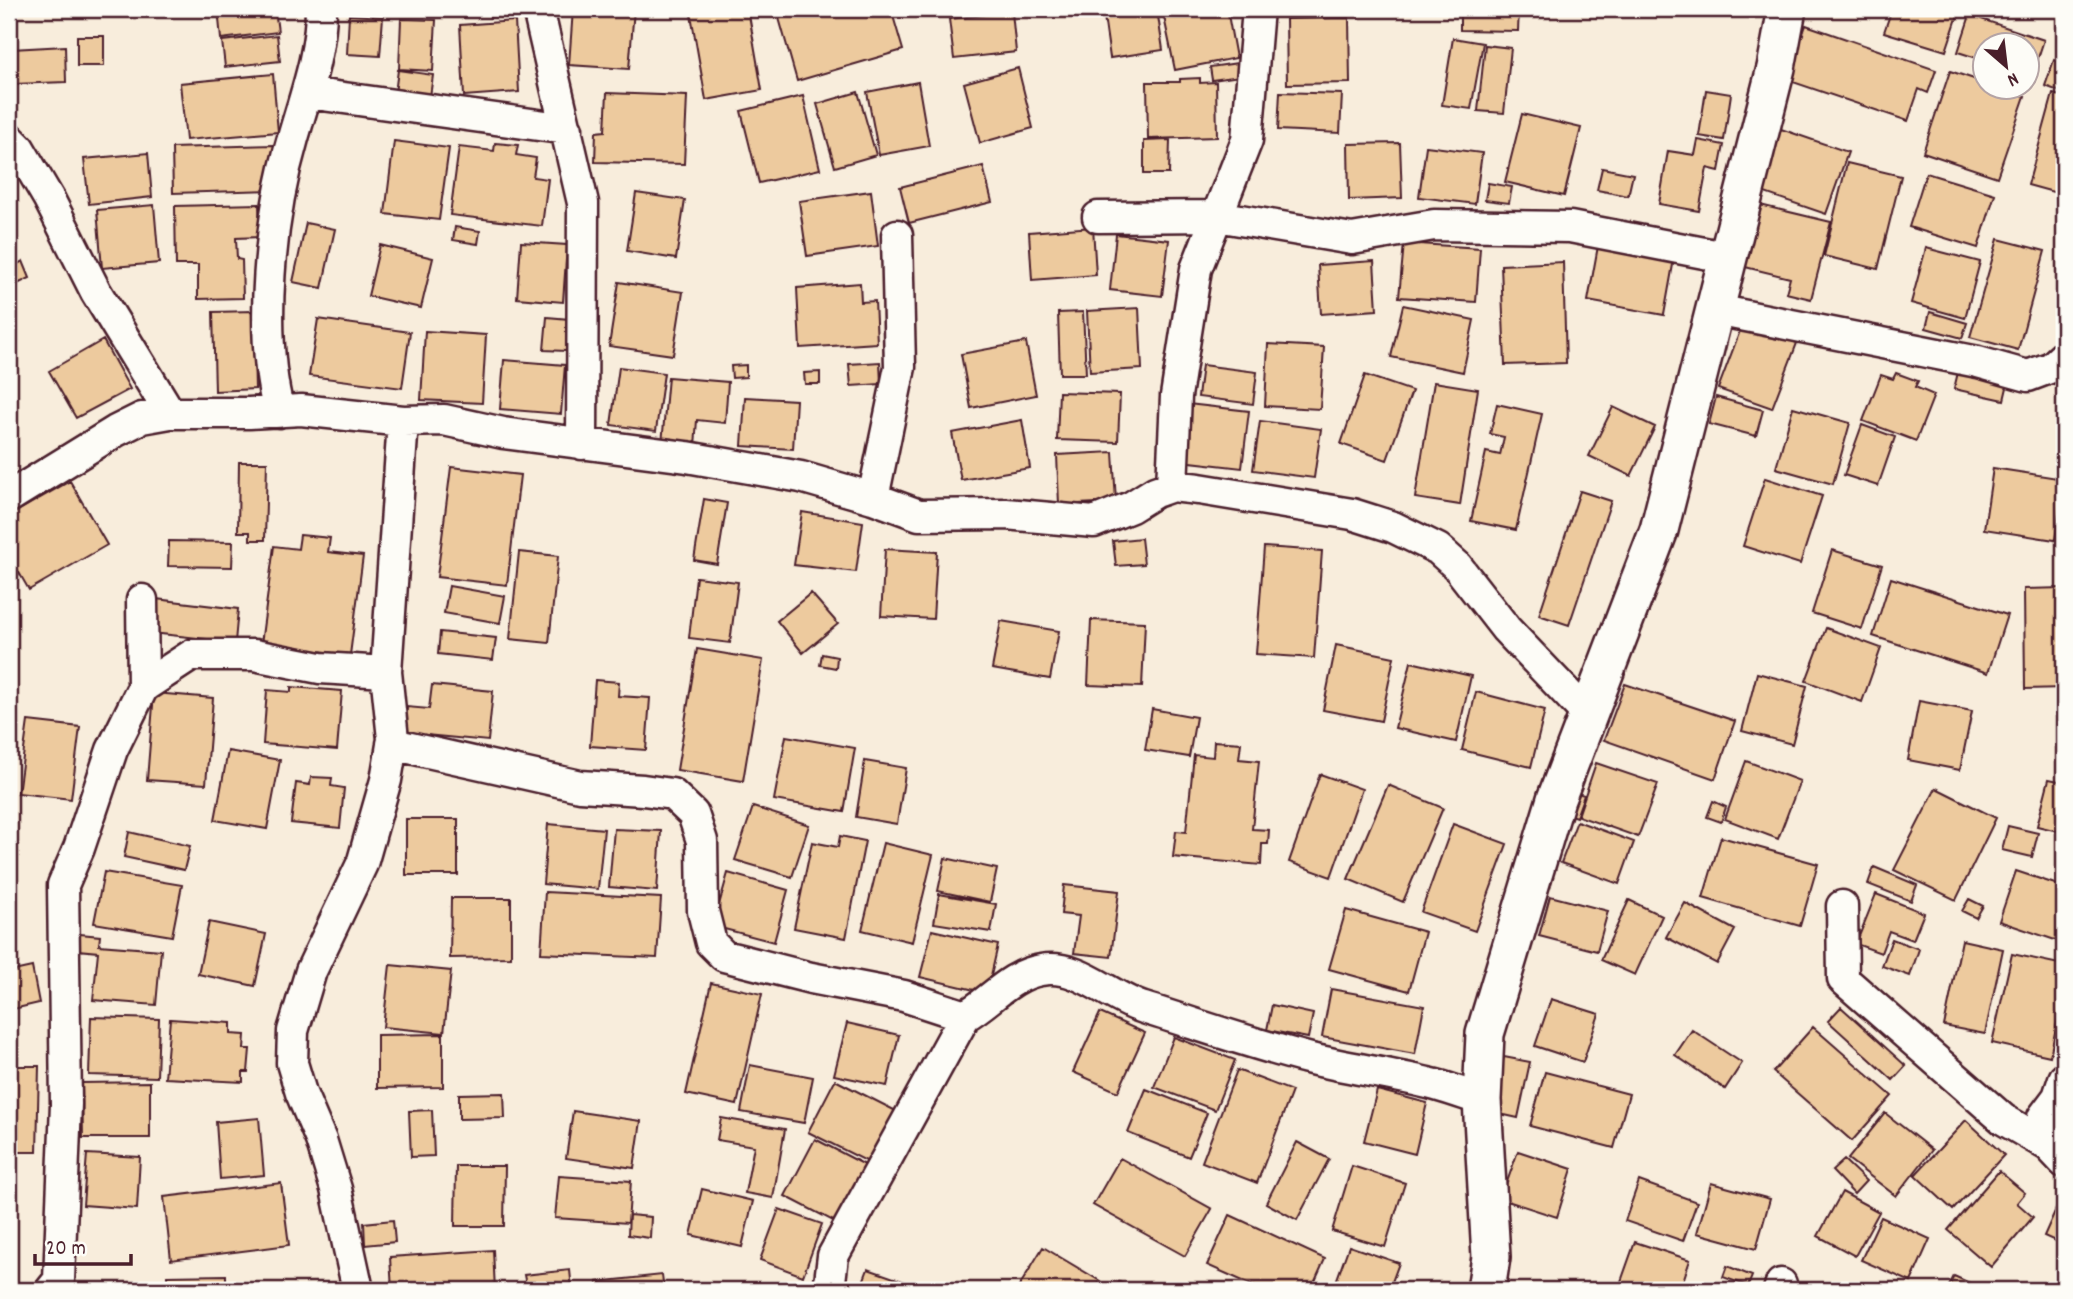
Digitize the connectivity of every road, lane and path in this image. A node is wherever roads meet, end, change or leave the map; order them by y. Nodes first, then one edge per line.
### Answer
1 (321, 9) edge
2 (538, 9) edge
3 (1258, 9) edge
4 (1787, 9) edge
5 (308, 93) junction
6 (567, 130) junction
7 (9, 138) edge
8 (1217, 215) junction
9 (1098, 217) dead end
10 (897, 234) dead end
11 (1730, 258) junction
12 (1716, 310) junction
13 (2060, 365) edge
14 (279, 412) junction
15 (170, 413) junction
16 (403, 421) junction
17 (582, 444) junction
18 (1172, 486) junction
19 (9, 497) edge
20 (873, 498) junction
21 (142, 600) dead end
22 (386, 672) junction
23 (143, 687) junction
24 (1588, 715) junction
25 (392, 744) junction
26 (1842, 906) dead end
27 (965, 1016) junction
28 (2064, 1079) edge
29 (1482, 1100) junction
30 (2057, 1154) edge
31 (51, 1290) edge
32 (358, 1290) edge
33 (829, 1290) edge
34 (1486, 1290) edge

1 - 5 street
2 - 6 street
3 - 8 street
4 - 11 street
5 - 6 street
5 - 14 street
6 - 17 street
7 - 15 street
8 - 9 street
8 - 11 street
8 - 18 street
10 - 20 street
11 - 12 street
12 - 13 street
12 - 24 street
14 - 15 street
14 - 16 street
15 - 19 street
16 - 17 street
16 - 22 street
17 - 20 street
18 - 20 street
18 - 24 street
21 - 23 street
22 - 23 street
22 - 25 street
23 - 31 street
24 - 29 street
25 - 27 street
25 - 32 street
26 - 30 street
27 - 29 street
27 - 33 street
28 - 30 street
29 - 34 street

